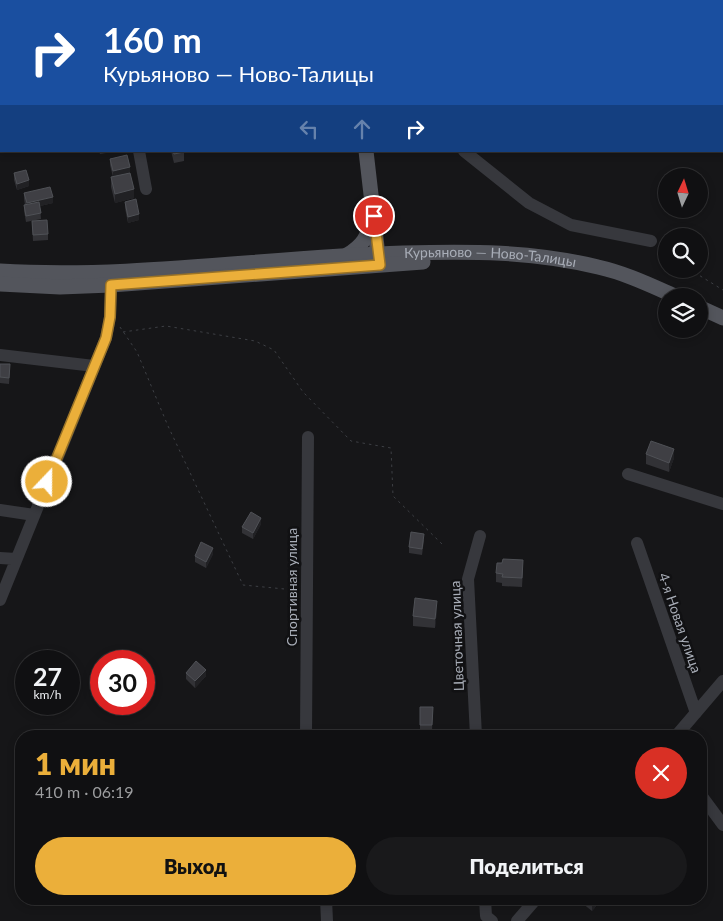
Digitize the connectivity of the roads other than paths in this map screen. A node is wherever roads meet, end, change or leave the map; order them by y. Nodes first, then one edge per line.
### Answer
1 (139, 152) edge
2 (366, 152) edge
3 (465, 152) edge
4 (146, 189) dead end
5 (371, 198) junction
6 (651, 241) dead end
7 (432, 252) junction
8 (346, 255) junction
9 (379, 260) junction
10 (0, 271) edge
11 (0, 284) edge
12 (111, 285) junction
13 (658, 289) edge
14 (658, 298) edge
15 (708, 311) edge
16 (723, 318) edge
17 (708, 321) edge
18 (723, 328) edge
19 (0, 355) edge
20 (94, 366) junction
21 (308, 437) dead end
22 (628, 474) dead end
23 (723, 504) edge
24 (0, 510) edge
25 (34, 515) junction
26 (480, 536) dead end
27 (637, 543) dead end
28 (0, 558) edge
29 (16, 559) junction
30 (0, 600) edge
31 (723, 681) edge
32 (696, 713) junction
33 (306, 730) edge
34 (476, 730) edge
35 (681, 730) edge
36 (707, 803) edge
37 (723, 825) edge
38 (326, 905) edge
39 (485, 905) edge
40 (531, 905) edge
41 (327, 921) edge
42 (492, 921) edge
43 (517, 921) edge

1 - 4 street
2 - 5 main road
3 - 6 street
5 - 7 main road
5 - 8 main road
5 - 9 main road
7 - 9 main road, Курьяново — Ново-Талицы
7 - 13 main road, Курьяново — Ново-Талицы
8 - 9 main road, Курьяново — Ново-Талицы
8 - 10 main road, Курьяново — Ново-Талицы
9 - 12 main road, Курьяново — Ново-Талицы
9 - 14 main road, Курьяново — Ново-Талицы
11 - 12 main road, Курьяново — Ново-Талицы
12 - 20 street
15 - 16 main road
17 - 18 main road
19 - 20 street
20 - 25 street
21 - 33 street, Спортивная улица
22 - 23 street
24 - 25 street
25 - 29 street
26 - 34 street, Цветочная улица
27 - 32 street, 4-я Новая улица
28 - 29 street
29 - 30 street
31 - 32 street
32 - 35 street
36 - 37 street
38 - 41 street
39 - 42 street
40 - 43 street

